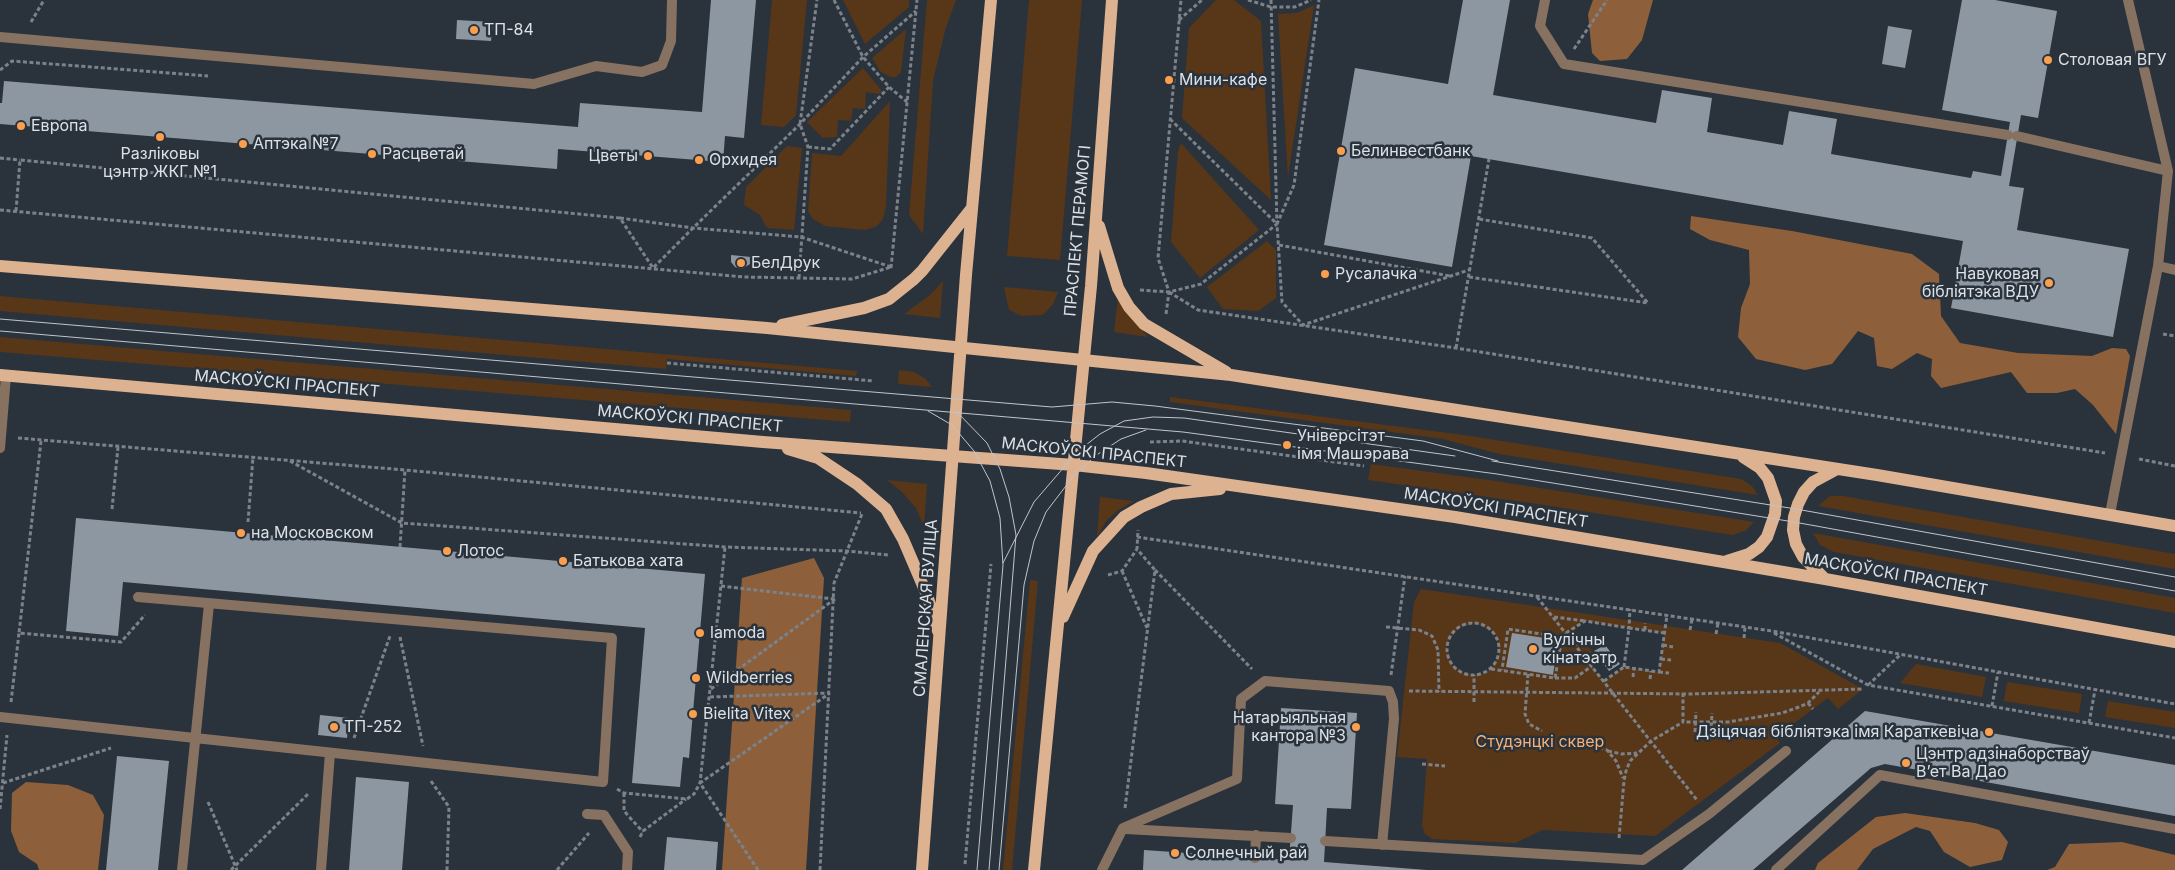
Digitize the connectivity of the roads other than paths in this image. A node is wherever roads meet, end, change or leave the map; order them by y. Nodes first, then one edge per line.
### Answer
1 (672, 0) edge
2 (991, 0) edge
3 (1112, 0) edge
4 (1545, 0) edge
5 (2128, 0) edge
6 (0, 37) edge
7 (2168, 170) junction
8 (972, 207) junction
9 (1097, 219) junction
10 (0, 266) edge
11 (2158, 266) junction
12 (2175, 270) edge
13 (767, 328) junction
14 (961, 348) junction
15 (1084, 360) junction
16 (1231, 375) junction
17 (3, 376) edge
18 (1, 436) edge
19 (763, 442) junction
20 (0, 448) edge
21 (1727, 452) junction
22 (954, 457) junction
23 (1074, 464) junction
24 (1837, 469) junction
25 (1237, 486) junction
26 (2110, 514) junction
27 (2175, 526) edge
28 (1712, 561) junction
29 (1825, 579) junction
30 (138, 597) dead end
31 (209, 604) junction
32 (1057, 631) junction
33 (940, 638) junction
34 (2175, 642) edge
35 (0, 717) edge
36 (196, 739) junction
37 (1786, 751) dead end
38 (330, 753) junction
39 (587, 814) dead end
40 (1122, 828) junction
41 (2175, 829) edge
42 (1256, 836) junction
43 (1291, 838) dead end
44 (1325, 840) dead end
45 (1382, 845) junction
46 (1255, 858) dead end
47 (182, 870) edge
48 (321, 870) edge
49 (627, 870) edge
50 (922, 870) edge
51 (1034, 870) edge
52 (1102, 870) edge
53 (1776, 870) edge

1 - 6 street
2 - 8 main road
3 - 9 main road, ПРАСПЕКТ ПЕРАМОГІ
4 - 7 street
5 - 7 street
7 - 11 street
8 - 13 main road
8 - 14 main road
9 - 15 main road, ПРАСПЕКТ ПЕРАМОГІ
9 - 16 main road
10 - 13 main road
11 - 12 street
11 - 26 street
13 - 14 main road
14 - 15 main road
14 - 22 main road, СМАЛЕНСКАЯ ВУЛІЦА
15 - 16 main road
15 - 23 main road, ПРАСПЕКТ ПЕРАМОГІ
16 - 21 main road
17 - 18 street
17 - 19 main road, МАСКОЎСКІ ПРАСПЕКТ
18 - 20 street
19 - 22 main road, МАСКОЎСКІ ПРАСПЕКТ
19 - 33 main road
21 - 24 main road
21 - 28 main road
22 - 23 main road, МАСКОЎСКІ ПРАСПЕКТ
22 - 33 main road, СМАЛЕНСКАЯ ВУЛІЦА
23 - 25 main road, МАСКОЎСКІ ПРАСПЕКТ
23 - 32 main road
24 - 26 main road
24 - 29 main road
25 - 28 main road, МАСКОЎСКІ ПРАСПЕКТ
25 - 32 main road
26 - 27 main road
28 - 29 main road, МАСКОЎСКІ ПРАСПЕКТ
29 - 34 main road, МАСКОЎСКІ ПРАСПЕКТ
30 - 31 street
31 - 36 street
31 - 38 street
32 - 51 main road
33 - 50 main road, СМАЛЕНСКАЯ ВУЛІЦА
35 - 36 street
36 - 38 street
36 - 47 street
37 - 45 street
38 - 48 street
39 - 49 street
40 - 42 street
40 - 45 street
40 - 52 street
41 - 53 street
42 - 43 street
42 - 46 street
44 - 45 street

